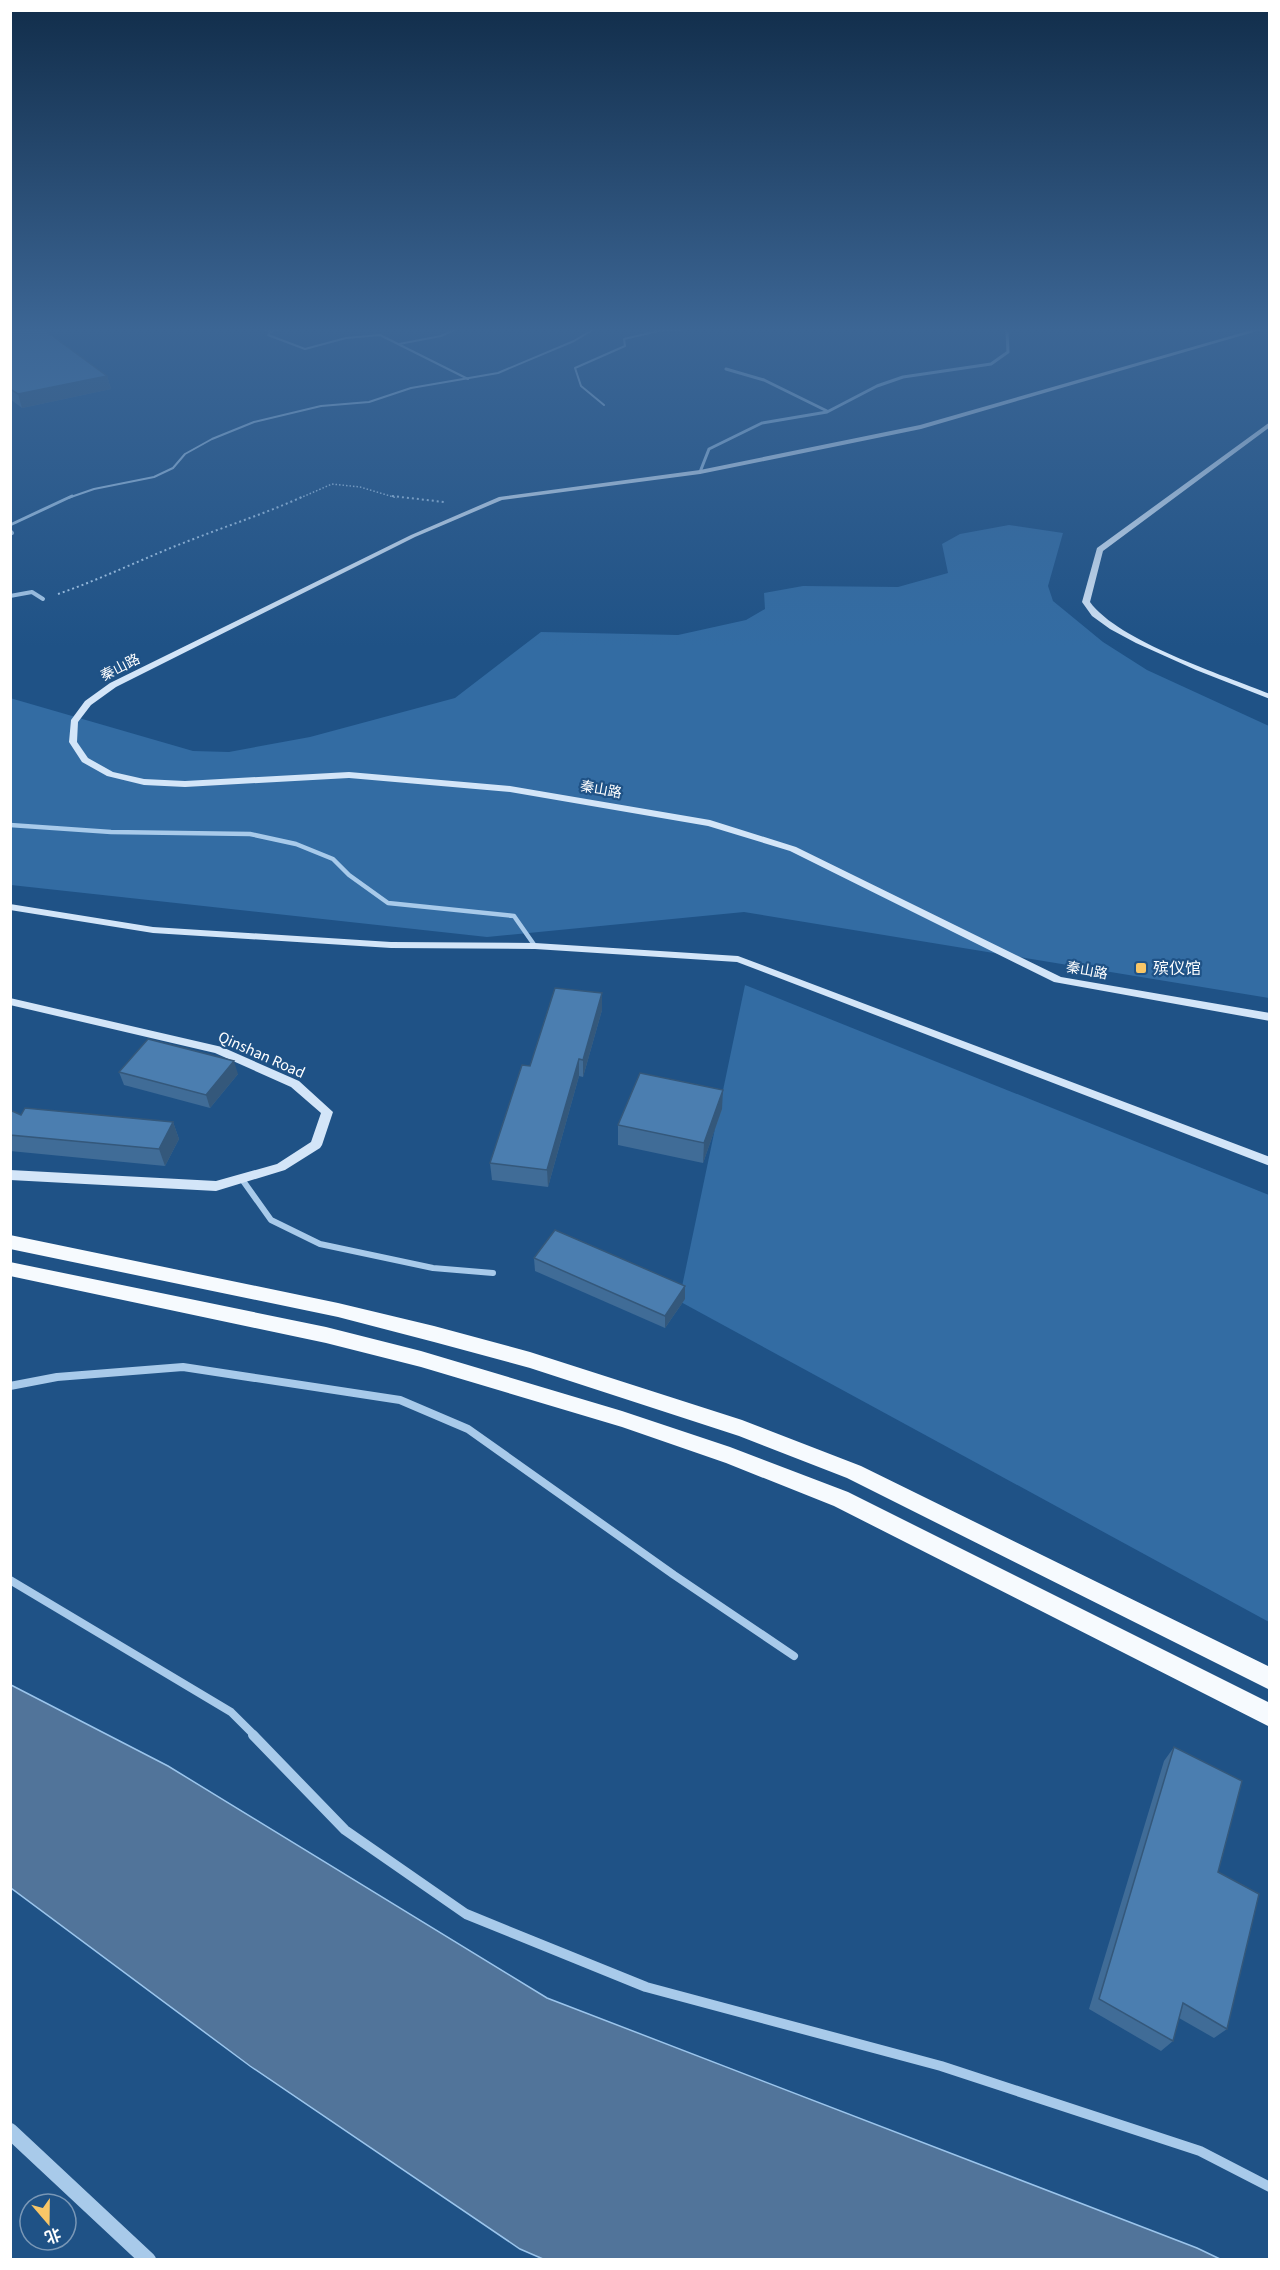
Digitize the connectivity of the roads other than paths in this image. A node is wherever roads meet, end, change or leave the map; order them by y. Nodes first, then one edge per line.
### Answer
1 (222, 435) edge
2 (738, 435) edge
3 (882, 435) edge
4 (1254, 435) edge
5 (700, 472) junction
6 (10, 525) edge
7 (10, 596) edge
8 (43, 599) road end
9 (1269, 697) edge
10 (10, 825) edge
11 (10, 907) edge
12 (535, 946) junction
13 (10, 1001) edge
14 (1269, 1017) edge
15 (1269, 1162) edge
16 (10, 1174) edge
17 (241, 1179) junction
18 (10, 1242) edge
19 (10, 1269) edge
20 (493, 1273) dead end
21 (10, 1386) edge
22 (10, 1580) edge
23 (794, 1656) dead end
24 (1269, 1679) edge
25 (1269, 1716) edge
26 (10, 2131) edge
27 (1269, 2187) edge
28 (148, 2259) edge

1 - 6 lane
2 - 5 street
3 - 5 main road, 秦山路
4 - 9 main road
5 - 14 main road, 秦山路
7 - 8 street
10 - 12 street
11 - 12 main road
12 - 15 main road
13 - 17 main road, Qinshan Road
16 - 17 main road, Qinshan Road
17 - 20 street
18 - 24 highway
19 - 25 highway
21 - 23 street
22 - 27 street
26 - 28 street

